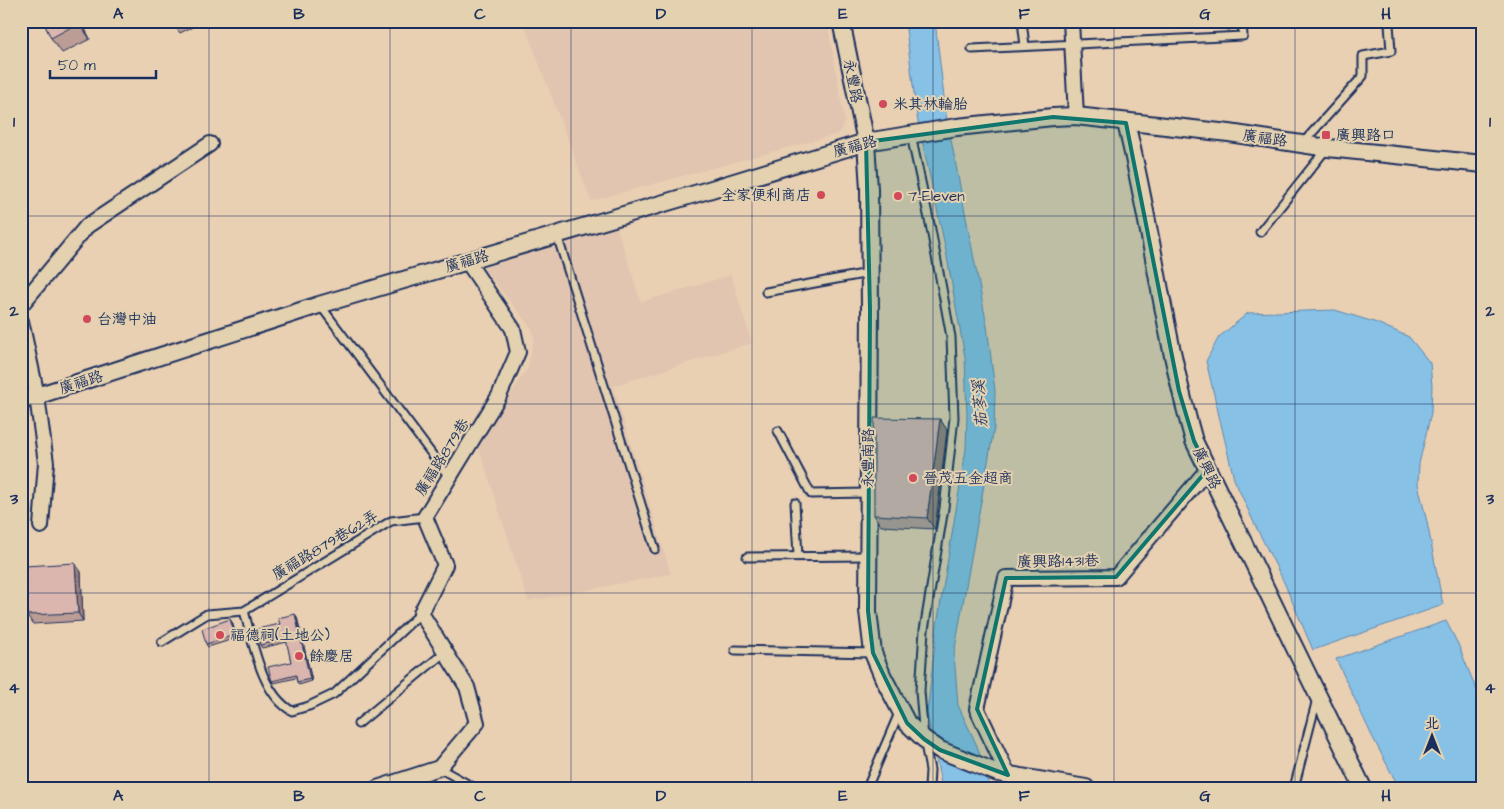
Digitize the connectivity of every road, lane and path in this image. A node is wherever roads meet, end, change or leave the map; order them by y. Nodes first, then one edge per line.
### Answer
1 (841, 21) edge
2 (1022, 21) edge
3 (1071, 21) edge
4 (1242, 21) edge
5 (1392, 21) edge
6 (1072, 44) junction
7 (1024, 46) junction
8 (972, 49) dead end
9 (1076, 116) junction
10 (1126, 123) junction
11 (913, 134) junction
12 (866, 142) junction
13 (210, 144) dead end
14 (1302, 144) junction
15 (1328, 148) junction
16 (1483, 164) edge
17 (1260, 232) dead end
18 (557, 235) junction
19 (467, 261) junction
20 (870, 273) junction
21 (766, 292) dead end
22 (21, 305) edge
23 (320, 305) junction
24 (21, 320) edge
25 (37, 396) junction
26 (21, 401) edge
27 (778, 431) dead end
28 (1208, 469) junction
29 (449, 477) junction
30 (868, 493) junction
31 (795, 502) dead end
32 (425, 517) junction
33 (41, 526) dead end
34 (654, 549) dead end
35 (798, 556) junction
36 (868, 556) junction
37 (747, 557) dead end
38 (244, 611) junction
39 (421, 613) junction
40 (162, 642) dead end
41 (735, 650) dead end
42 (445, 652) junction
43 (873, 653) junction
44 (1318, 696) junction
45 (900, 711) junction
46 (358, 724) dead end
47 (924, 739) junction
48 (439, 768) junction
49 (1008, 775) junction
50 (1051, 785) edge
51 (377, 788) edge
52 (475, 788) edge
53 (867, 788) edge
54 (929, 788) edge
55 (1086, 788) edge
56 (1294, 788) edge
57 (1363, 788) edge

1 - 12 street, 永豐路
2 - 7 lane
3 - 6 street
4 - 6 lane
5 - 14 lane
6 - 7 lane
6 - 9 street
7 - 8 lane
9 - 10 street, 廣福路
9 - 11 street, 廣福路
10 - 14 street, 廣福路
10 - 28 street, 廣興路
11 - 12 street, 廣福路
11 - 47 lane
12 - 18 street, 廣福路
12 - 20 street, 永豐南路
13 - 22 street
14 - 15 street, 廣福路
15 - 16 street, 廣福路
15 - 17 lane
18 - 19 street, 廣福路
18 - 34 lane
19 - 23 street, 廣福路
19 - 29 street, 廣福路879巷
20 - 21 lane
20 - 30 street, 永豐南路
23 - 25 street, 廣福路
23 - 29 lane
24 - 25 street
25 - 26 street, 廣福路
25 - 33 street
27 - 30 lane
28 - 44 street, 廣興路
28 - 49 street, 廣興路1431巷
29 - 32 street, 廣福路879巷
30 - 36 street, 永豐南路
31 - 35 lane
32 - 38 lane, 廣福路879巷62弄
32 - 39 street, 廣福路879巷
35 - 36 lane
35 - 37 lane
36 - 43 street, 永豐南路
38 - 39 lane
38 - 40 lane
39 - 42 street
41 - 43 lane
42 - 46 lane
42 - 48 street
43 - 45 street, 永豐南路
44 - 56 lane
44 - 57 street, 廣興路
45 - 47 street, 永豐南路
45 - 53 lane
47 - 49 street, 永豐南路
47 - 54 lane
48 - 51 street
48 - 52 lane
49 - 50 street
50 - 55 street

